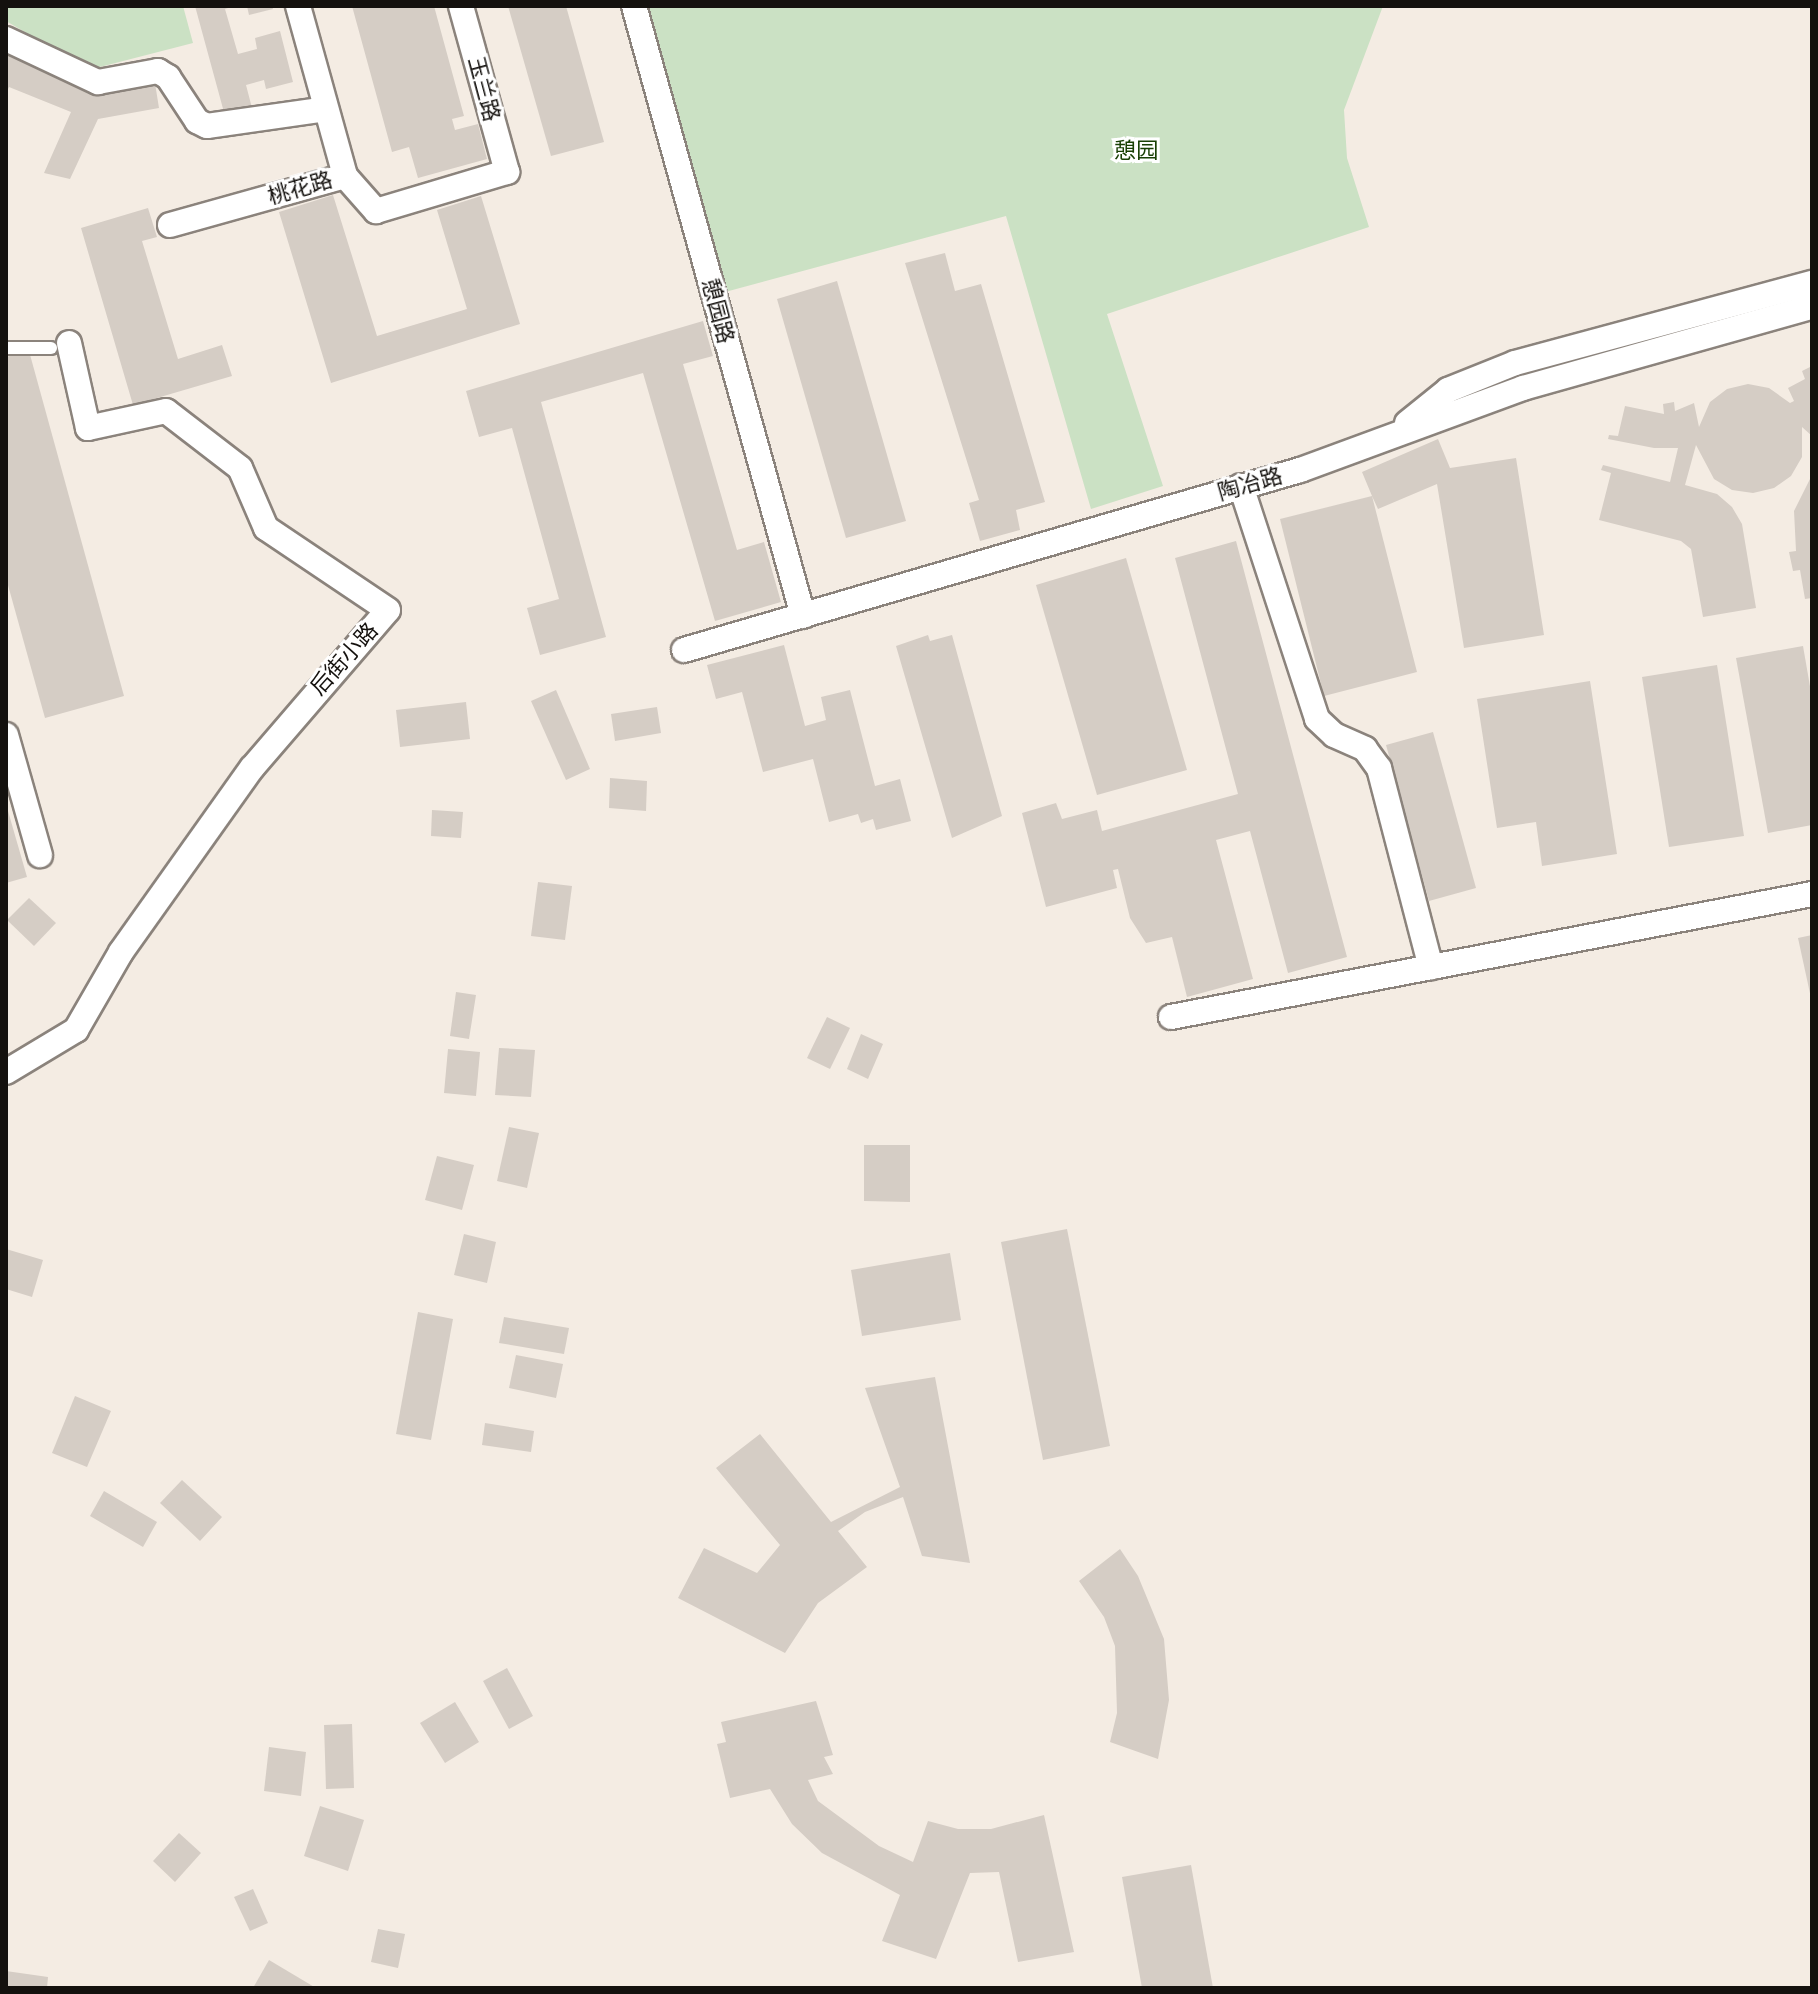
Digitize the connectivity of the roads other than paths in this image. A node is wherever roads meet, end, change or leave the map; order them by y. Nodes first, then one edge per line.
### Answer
1 (298, 6) edge
2 (461, 6) edge
3 (634, 6) edge
4 (6, 39) edge
5 (326, 109) junction
6 (507, 172) joint
7 (345, 176) junction
8 (170, 225) dead end
9 (1812, 283) edge
10 (1812, 307) edge
11 (60, 345) joint
12 (6, 348) edge
13 (1393, 435) junction
14 (1241, 486) junction
15 (803, 616) junction
16 (684, 650) dead end
17 (6, 735) edge
18 (40, 855) dead end
19 (1812, 894) edge
20 (1431, 967) junction
21 (1171, 1017) dead end
22 (6, 1072) edge

1 - 5 street
2 - 6 street, 玉兰路
3 - 15 street, 憩园路
4 - 5 street
5 - 7 street
6 - 7 street, 桃花路
7 - 8 street, 桃花路
9 - 13 street
10 - 13 street, 陶冶路
11 - 12 lane
11 - 22 street, 后街小路
13 - 14 street, 陶冶路
14 - 15 street, 陶冶路
14 - 20 street
15 - 16 street, 陶冶路
17 - 18 street
19 - 20 street
20 - 21 street

